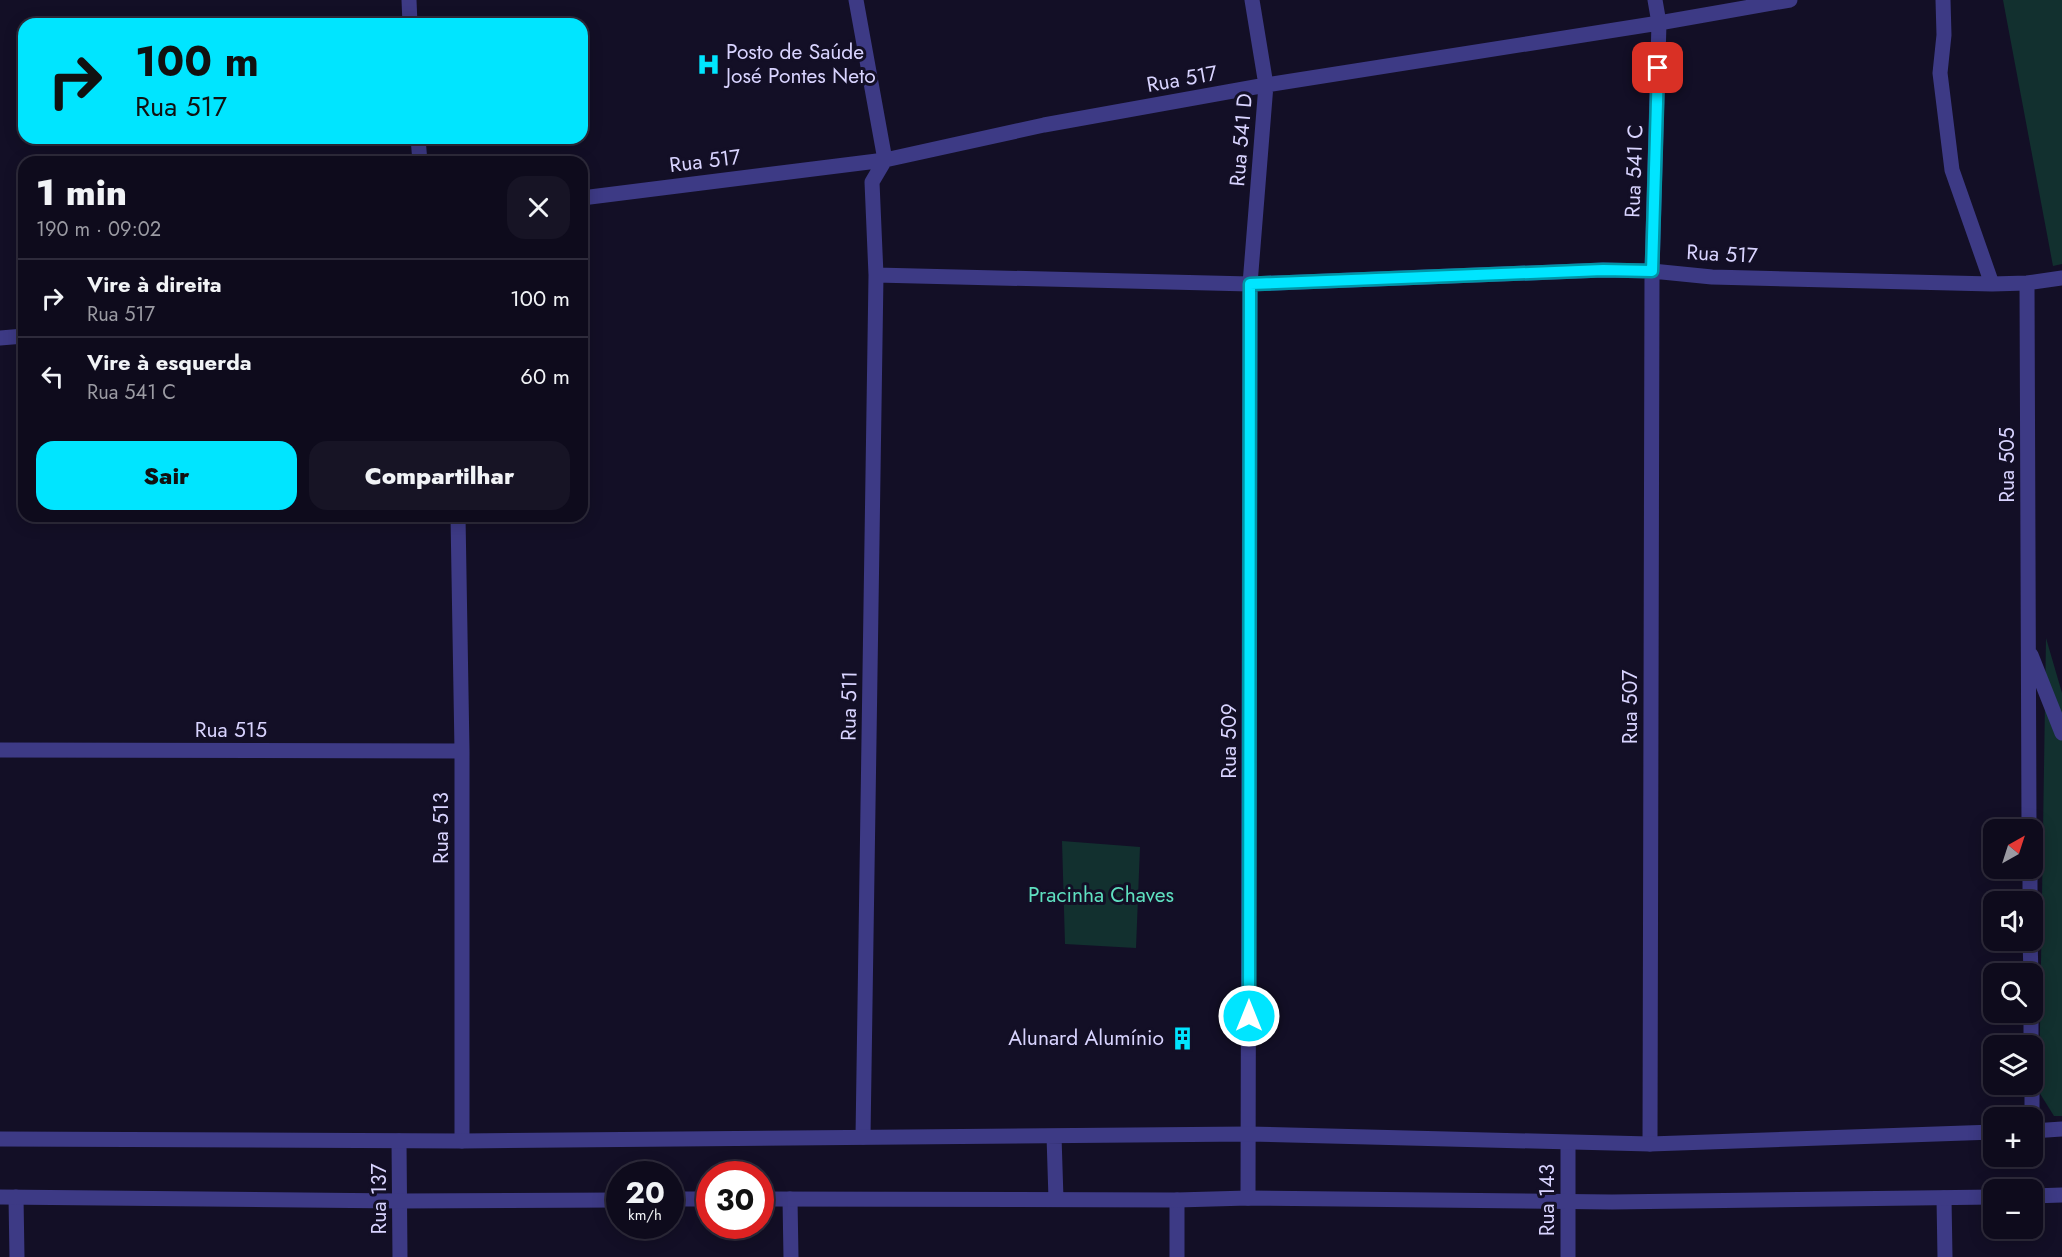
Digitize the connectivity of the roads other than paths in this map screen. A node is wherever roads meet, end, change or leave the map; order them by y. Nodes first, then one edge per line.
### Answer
1 (409, 0) edge
2 (856, 0) edge
3 (1252, 0) edge
4 (1655, 0) edge
5 (1790, 0) edge
6 (1943, 0) edge
7 (410, 18) edge
8 (1659, 23) junction
9 (1266, 85) junction
10 (885, 160) junction
11 (588, 197) edge
12 (1652, 271) junction
13 (876, 275) junction
14 (2062, 278) edge
15 (2027, 283) junction
16 (1250, 284) junction
17 (1992, 284) junction
18 (18, 336) edge
19 (0, 338) edge
20 (458, 522) edge
21 (2028, 647) junction
22 (2062, 733) edge
23 (0, 750) edge
24 (462, 751) junction
25 (2029, 819) edge
26 (2062, 1129) edge
27 (2043, 1130) edge
28 (1983, 1132) edge
29 (1249, 1134) junction
30 (1054, 1136) junction
31 (863, 1137) junction
32 (0, 1139) edge
33 (399, 1140) junction
34 (462, 1141) junction
35 (1568, 1143) junction
36 (1650, 1144) junction
37 (2062, 1195) edge
38 (2043, 1196) edge
39 (0, 1197) edge
40 (16, 1197) junction
41 (1983, 1197) edge
42 (1248, 1198) junction
43 (1944, 1198) junction
44 (774, 1199) edge
45 (790, 1199) junction
46 (1056, 1199) junction
47 (606, 1200) edge
48 (1177, 1200) junction
49 (399, 1201) junction
50 (1567, 1202) junction
51 (17, 1257) edge
52 (400, 1257) edge
53 (791, 1257) edge
54 (1177, 1257) edge
55 (1568, 1257) edge
56 (1945, 1257) edge

1 - 7 street
2 - 10 street
3 - 9 street, Rua 541 D
4 - 8 street, Rua 541 C
5 - 8 street, Rua 517
6 - 17 street
8 - 9 street, Rua 517
8 - 12 street, Rua 541 C
9 - 10 street, Rua 517
9 - 16 street, Rua 541 D
10 - 11 street, Rua 517
10 - 13 street, Rua 511
12 - 16 street, Rua 517
12 - 17 street, Rua 517
12 - 36 street, Rua 507
13 - 16 street, Rua 517
13 - 31 street, Rua 511
14 - 15 street, Rua 517
15 - 17 street, Rua 517
15 - 21 street, Rua 505
16 - 29 street, Rua 509
18 - 19 street
20 - 24 street, Rua 513
21 - 22 street, Rua 505
21 - 25 street, Rua 505
23 - 24 street, Rua 515
24 - 34 street, Rua 513
26 - 27 street
28 - 36 street
29 - 30 street
29 - 35 street
29 - 42 street, Rua 509
30 - 31 street
30 - 46 street
31 - 34 street
32 - 33 street
33 - 34 street
33 - 49 street, Rua 137
35 - 36 street
35 - 50 street, Rua 143
37 - 38 street
39 - 40 street
40 - 49 street
40 - 51 street
41 - 43 street
42 - 48 street
42 - 50 street
43 - 50 street
43 - 56 street
44 - 45 street
45 - 46 street
45 - 53 street
46 - 48 street
47 - 49 street
48 - 54 street
49 - 52 street, Rua 137
50 - 55 street, Rua 143

